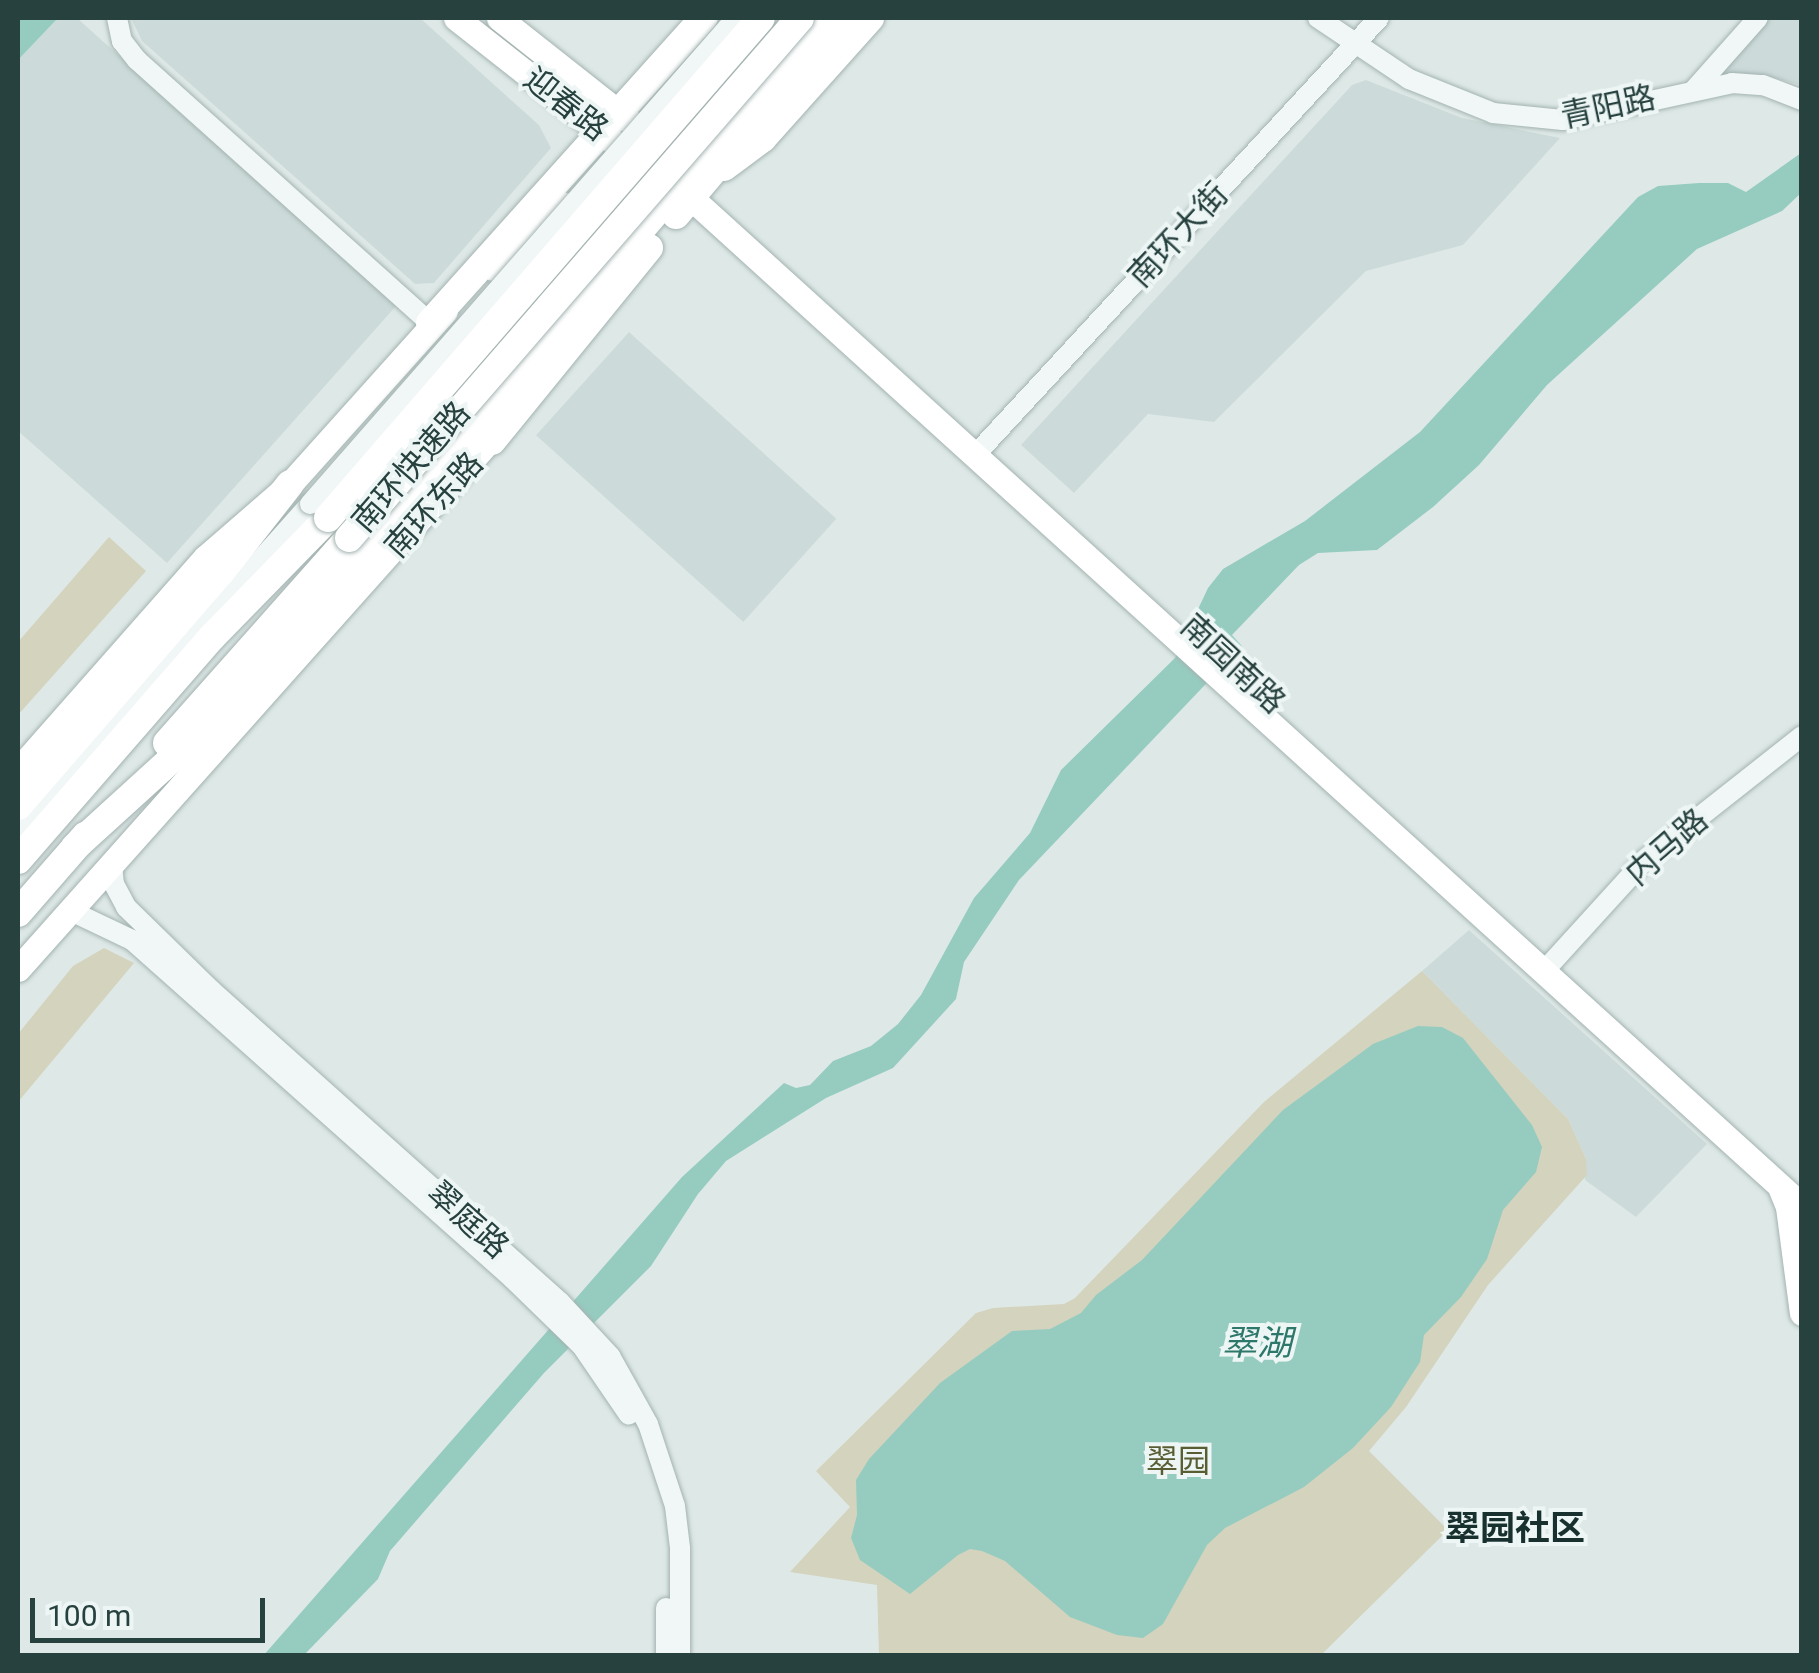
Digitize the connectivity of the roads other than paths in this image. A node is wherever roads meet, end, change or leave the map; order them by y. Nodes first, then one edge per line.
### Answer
1 (117, 18) edge
2 (456, 18) edge
3 (498, 18) edge
4 (704, 18) edge
5 (736, 18) edge
6 (744, 18) edge
7 (761, 18) edge
8 (800, 18) edge
9 (820, 18) edge
10 (842, 18) edge
11 (871, 18) edge
12 (1318, 18) edge
13 (1379, 18) edge
14 (1758, 18) edge
15 (1357, 42) junction
16 (1694, 90) junction
17 (1802, 100) edge
18 (610, 123) junction
19 (642, 148) junction
20 (689, 186) junction
21 (472, 286) junction
22 (507, 318) junction
23 (430, 324) junction
24 (539, 348) junction
25 (492, 441) joint
26 (982, 448) junction
27 (309, 502) junction
28 (1802, 736) edge
29 (174, 757) junction
30 (18, 770) edge
31 (18, 806) edge
32 (18, 832) edge
33 (75, 847) junction
34 (18, 860) edge
35 (112, 863) junction
36 (69, 910) junction
37 (18, 913) edge
38 (18, 934) edge
39 (1548, 966) junction
40 (18, 969) edge
41 (1784, 1177) edge
42 (1802, 1206) edge
43 (554, 1308) junction
44 (1802, 1314) edge
45 (587, 1341) junction
46 (666, 1656) edge
47 (680, 1656) edge

1 - 23 street
2 - 18 main road, 迎春路
3 - 18 main road, 迎春路
4 - 18 highway
5 - 27 street, bridge
6 - 19 main road
7 - 27 highway, 南环快速路, bridge
8 - 33 highway, 南环快速路, bridge
9 - 20 main road
10 - 20 highway
11 - 20 main road
12 - 15 street, 青阳路
13 - 15 street, 南环大街
14 - 16 street
15 - 16 street, 青阳路
15 - 26 street, 南环大街
16 - 17 street, 青阳路
18 - 19 main road, 迎春路
18 - 23 highway
19 - 20 main road, 迎春路
19 - 21 main road
19 - 22 main road
20 - 24 highway
20 - 25 highway
20 - 26 main road, 南园南路
21 - 22 main road
21 - 23 main road
22 - 24 main road
23 - 27 main road
24 - 29 highway
25 - 35 main road, 南环东路
26 - 39 main road, 南园南路
27 - 30 main road
27 - 31 highway
27 - 32 street
27 - 34 highway, 南环快速路
28 - 39 street, 内马路
29 - 33 highway
29 - 38 highway
33 - 37 highway, 南环快速路
35 - 36 main road, 南环东路
35 - 43 street, 翠庭路
36 - 40 main road, 南环东路
36 - 43 street, 翠庭路
39 - 41 main road, 南园南路
41 - 42 main road, 南园南路
41 - 44 main road
43 - 45 street, 翠庭路
45 - 46 street, 翠庭路
45 - 47 street, 翠庭路

